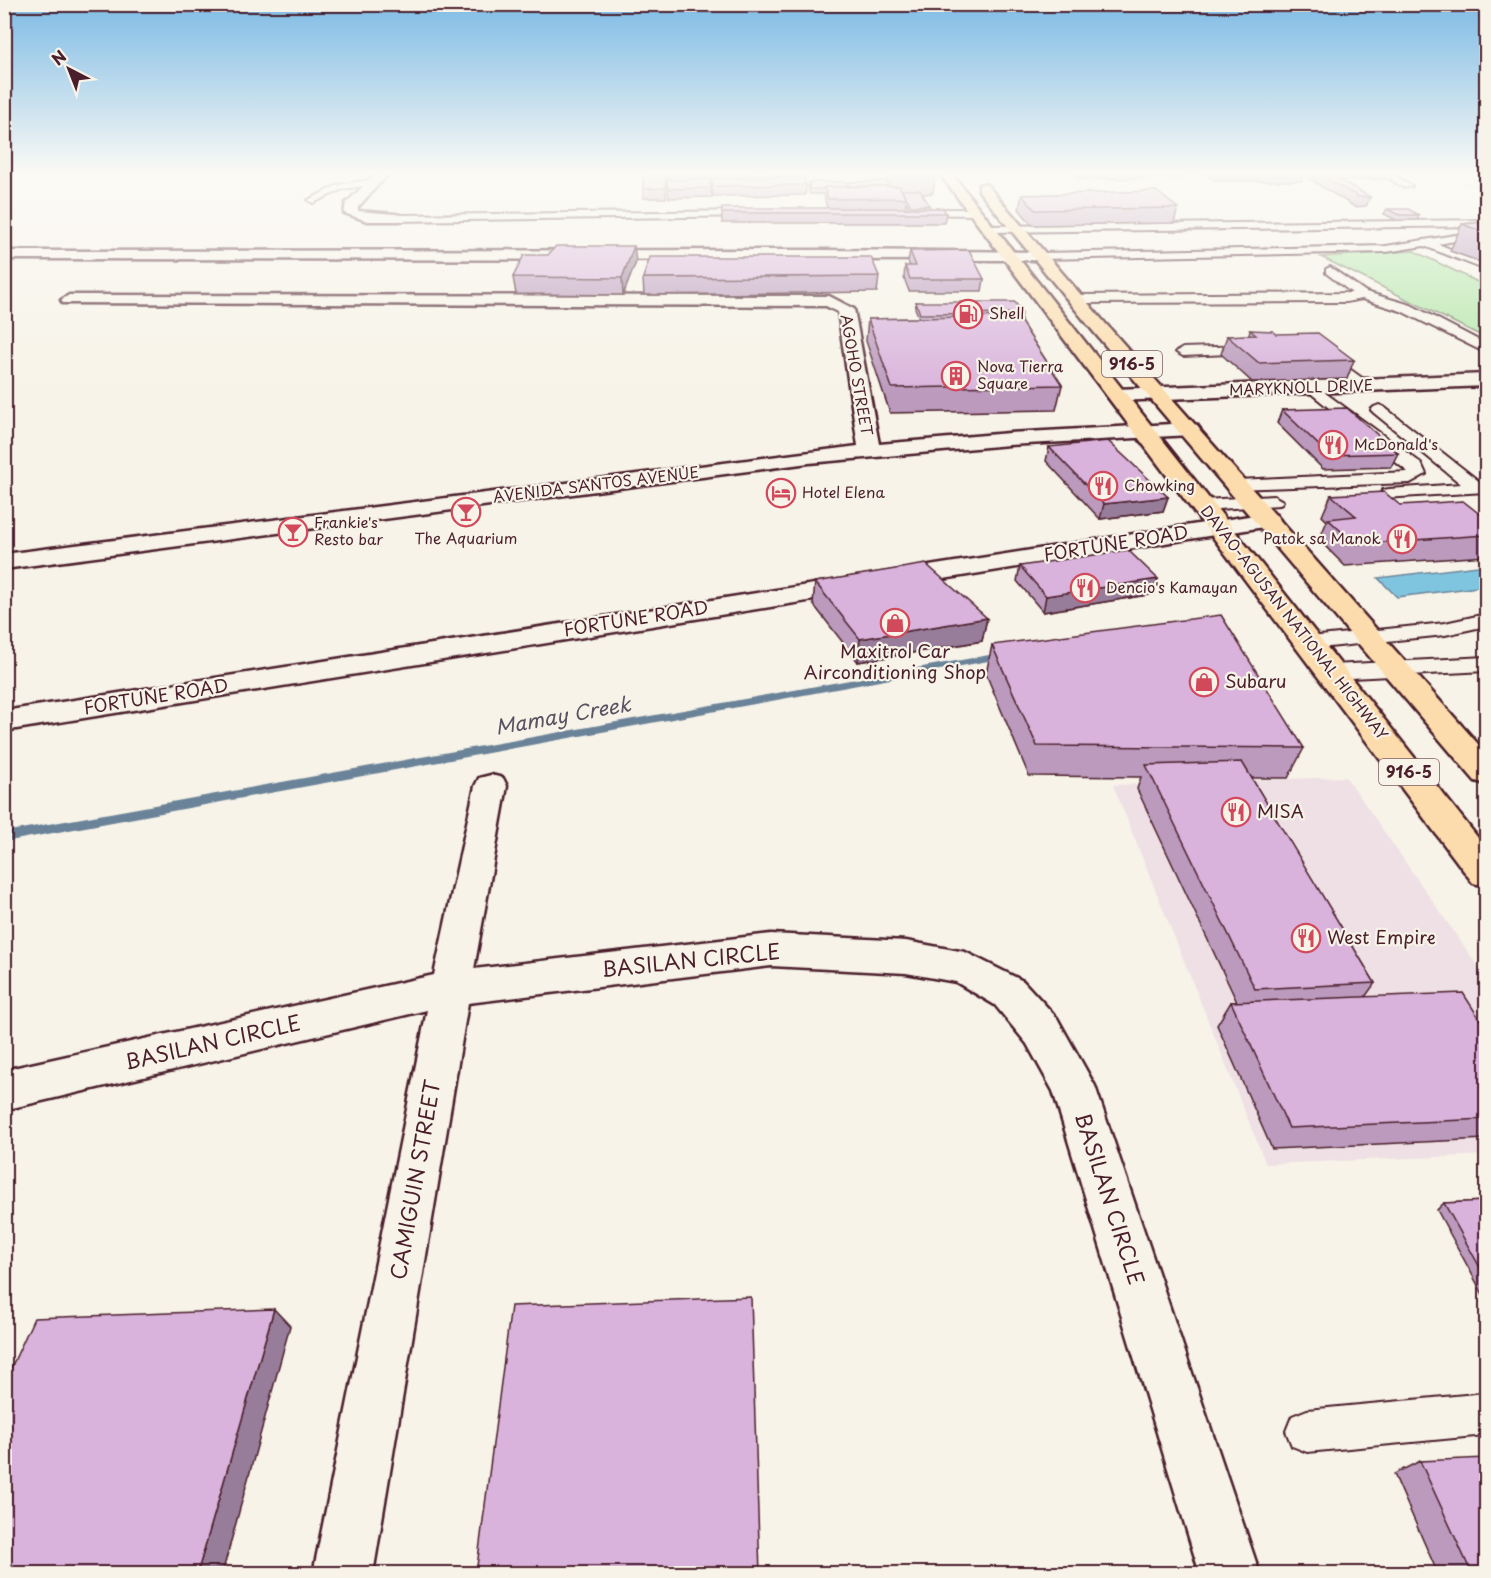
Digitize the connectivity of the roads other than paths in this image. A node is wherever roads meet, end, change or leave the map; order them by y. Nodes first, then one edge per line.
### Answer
1 (1002, 248) edge
2 (1033, 248) edge
3 (1395, 248) edge
4 (1437, 248) edge
5 (1036, 252) junction
6 (4, 255) edge
7 (1009, 256) junction
8 (1486, 267) edge
9 (1330, 271) dead end
10 (1362, 295) junction
11 (1076, 299) junction
12 (69, 300) dead end
13 (1099, 327) junction
14 (1064, 328) junction
15 (1306, 348) edge
16 (1486, 349) edge
17 (1247, 350) edge
18 (1183, 352) dead end
19 (1486, 380) edge
20 (1364, 386) junction
21 (1313, 388) junction
22 (1159, 394) junction
23 (1116, 395) junction
24 (1379, 410) dead end
25 (1190, 429) junction
26 (1145, 431) junction
27 (869, 451) junction
28 (1482, 488) edge
29 (1252, 503) junction
30 (1203, 505) junction
31 (1220, 528) junction
32 (4, 562) edge
33 (1486, 620) edge
34 (1370, 638) junction
35 (1310, 643) junction
36 (1486, 664) edge
37 (1396, 669) junction
38 (1332, 672) junction
39 (4, 721) edge
40 (1486, 773) edge
41 (491, 786) dead end
42 (1486, 873) edge
43 (451, 988) junction
44 (4, 1090) edge
45 (1486, 1414) edge
46 (1307, 1431) dead end
47 (343, 1574) edge
48 (1230, 1574) edge

1 - 7 main road, DAVAO-AGUSAN NATIONAL HIGHWAY / 916-5
2 - 5 main road, 916-5
3 - 5 lane
4 - 8 lane
5 - 7 street
5 - 11 main road, 916-5
6 - 7 street
7 - 14 main road, DAVAO-AGUSAN NATIONAL HIGHWAY / 916-5
9 - 10 lane
10 - 11 lane
10 - 16 lane
11 - 13 main road, 916-5
12 - 27 street, AGOHO STREET
13 - 14 main road
13 - 22 main road, 916-5
14 - 23 main road, DAVAO-AGUSAN NATIONAL HIGHWAY / 916-5
15 - 20 lane
17 - 18 lane
19 - 20 street, MARYKNOLL DRIVE
20 - 21 street, MARYKNOLL DRIVE
21 - 22 street, MARYKNOLL DRIVE
21 - 29 lane
22 - 23 street, MARYKNOLL DRIVE
22 - 25 main road, 916-5
23 - 26 main road, DAVAO-AGUSAN NATIONAL HIGHWAY / 916-5
24 - 28 lane
25 - 26 street, AVENIDA SANTOS AVENUE
25 - 29 main road, 916-5
26 - 27 street, AVENIDA SANTOS AVENUE
26 - 30 main road, DAVAO-AGUSAN NATIONAL HIGHWAY / 916-5
27 - 32 street, AVENIDA SANTOS AVENUE
28 - 29 lane
29 - 30 lane
29 - 31 street, FORTUNE ROAD
29 - 34 main road, 916-5
30 - 31 main road, DAVAO-AGUSAN NATIONAL HIGHWAY / 916-5
31 - 35 main road, DAVAO-AGUSAN NATIONAL HIGHWAY / 916-5
31 - 39 street, FORTUNE ROAD
33 - 34 lane
34 - 35 lane
34 - 37 main road, 916-5
35 - 38 main road, DAVAO-AGUSAN NATIONAL HIGHWAY / 916-5
36 - 37 lane
37 - 38 lane
37 - 40 main road, 916-5
38 - 42 main road, DAVAO-AGUSAN NATIONAL HIGHWAY / 916-5
41 - 43 street, CAMIGUIN STREET
43 - 44 street, BASILAN CIRCLE
43 - 47 street, CAMIGUIN STREET
43 - 48 street, BASILAN CIRCLE
45 - 46 lane

